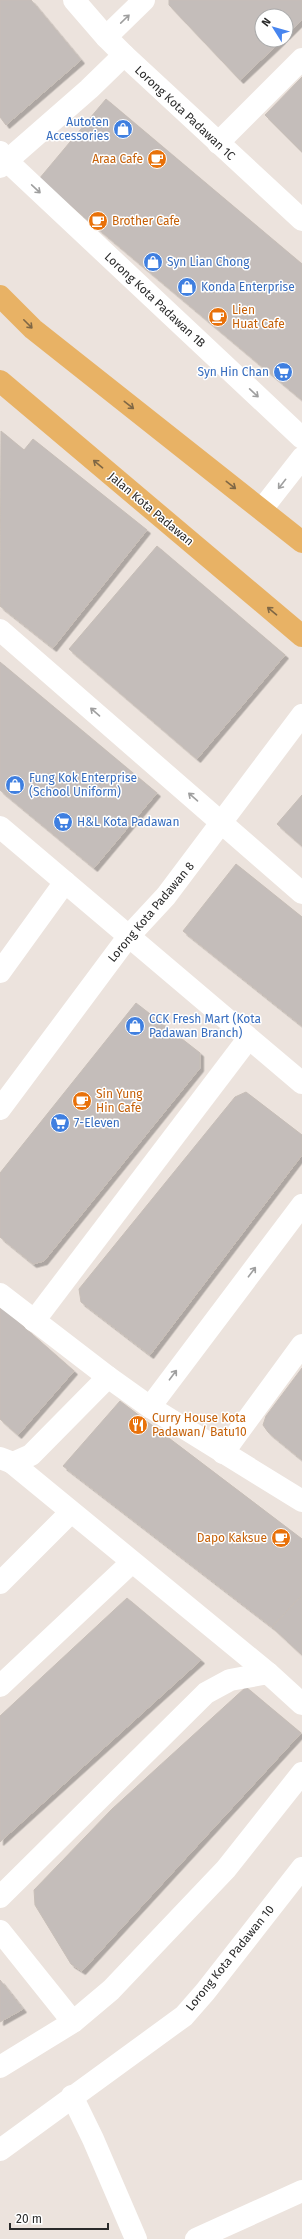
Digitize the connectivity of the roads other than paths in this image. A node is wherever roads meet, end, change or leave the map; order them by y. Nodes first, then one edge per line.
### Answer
1 (74, 0) edge
2 (144, 0) edge
3 (106, 38) junction
4 (124, 55) junction
5 (302, 59) edge
6 (218, 143) junction
7 (3, 160) edge
8 (302, 220) edge
9 (0, 296) edge
10 (0, 381) edge
11 (302, 438) edge
12 (302, 458) edge
13 (262, 509) junction
14 (302, 542) edge
15 (0, 630) edge
16 (302, 636) edge
17 (302, 715) edge
18 (223, 822) junction
19 (0, 827) edge
20 (65, 882) junction
21 (302, 893) edge
22 (128, 937) junction
23 (1, 969) edge
24 (248, 1039) junction
25 (302, 1082) edge
26 (0, 1109) edge
27 (302, 1205) edge
28 (0, 1294) edge
29 (34, 1321) junction
30 (302, 1345) edge
31 (108, 1377) junction
32 (150, 1406) junction
33 (223, 1453) junction
34 (5, 1460) edge
35 (302, 1501) edge
36 (71, 1512) junction
37 (132, 1562) junction
38 (0, 1583) edge
39 (268, 1673) junction
40 (0, 1686) edge
41 (302, 1704) edge
42 (302, 1773) edge
43 (302, 1868) edge
44 (0, 1898) edge
45 (0, 1931) edge
46 (73, 2022) junction
47 (0, 2067) edge
48 (72, 2096) junction
49 (0, 2150) edge
50 (302, 2191) edge
51 (136, 2239) edge
52 (196, 2239) edge

1 - 3 street, Lorong Kota Padawan 1C
3 -> 2 street
3 - 4 street, Lorong Kota Padawan 1C
4 - 6 street, Lorong Kota Padawan 1C
4 - 7 street
5 - 6 street
6 - 8 street, Lorong Kota Padawan 1C
7 -> 11 street, Lorong Kota Padawan 1B
9 -> 13 main road
16 -> 10 main road, Jalan Kota Padawan
12 -> 13 street
13 - 14 main road
18 -> 15 street
17 - 18 street, Lorong Kota Padawan 8
18 - 21 street
18 - 22 street, Lorong Kota Padawan 8
19 - 20 street
20 - 22 street
20 - 23 street
22 - 24 street
22 - 26 street, Lorong Kota Padawan 8
24 - 25 street
24 - 29 street
32 -> 27 street
28 - 29 street
29 - 31 street
30 - 33 street
31 - 32 street
31 - 34 street
32 - 33 street
33 - 35 street
34 - 36 street
36 - 37 street
36 - 38 street
37 - 39 street
37 - 40 street
39 - 41 street
39 - 44 street
42 - 46 street
43 - 48 street, Lorong Kota Padawan 10
45 - 46 street
46 - 47 street
48 - 49 street, Lorong Kota Padawan 10
48 - 51 street
50 - 52 street

